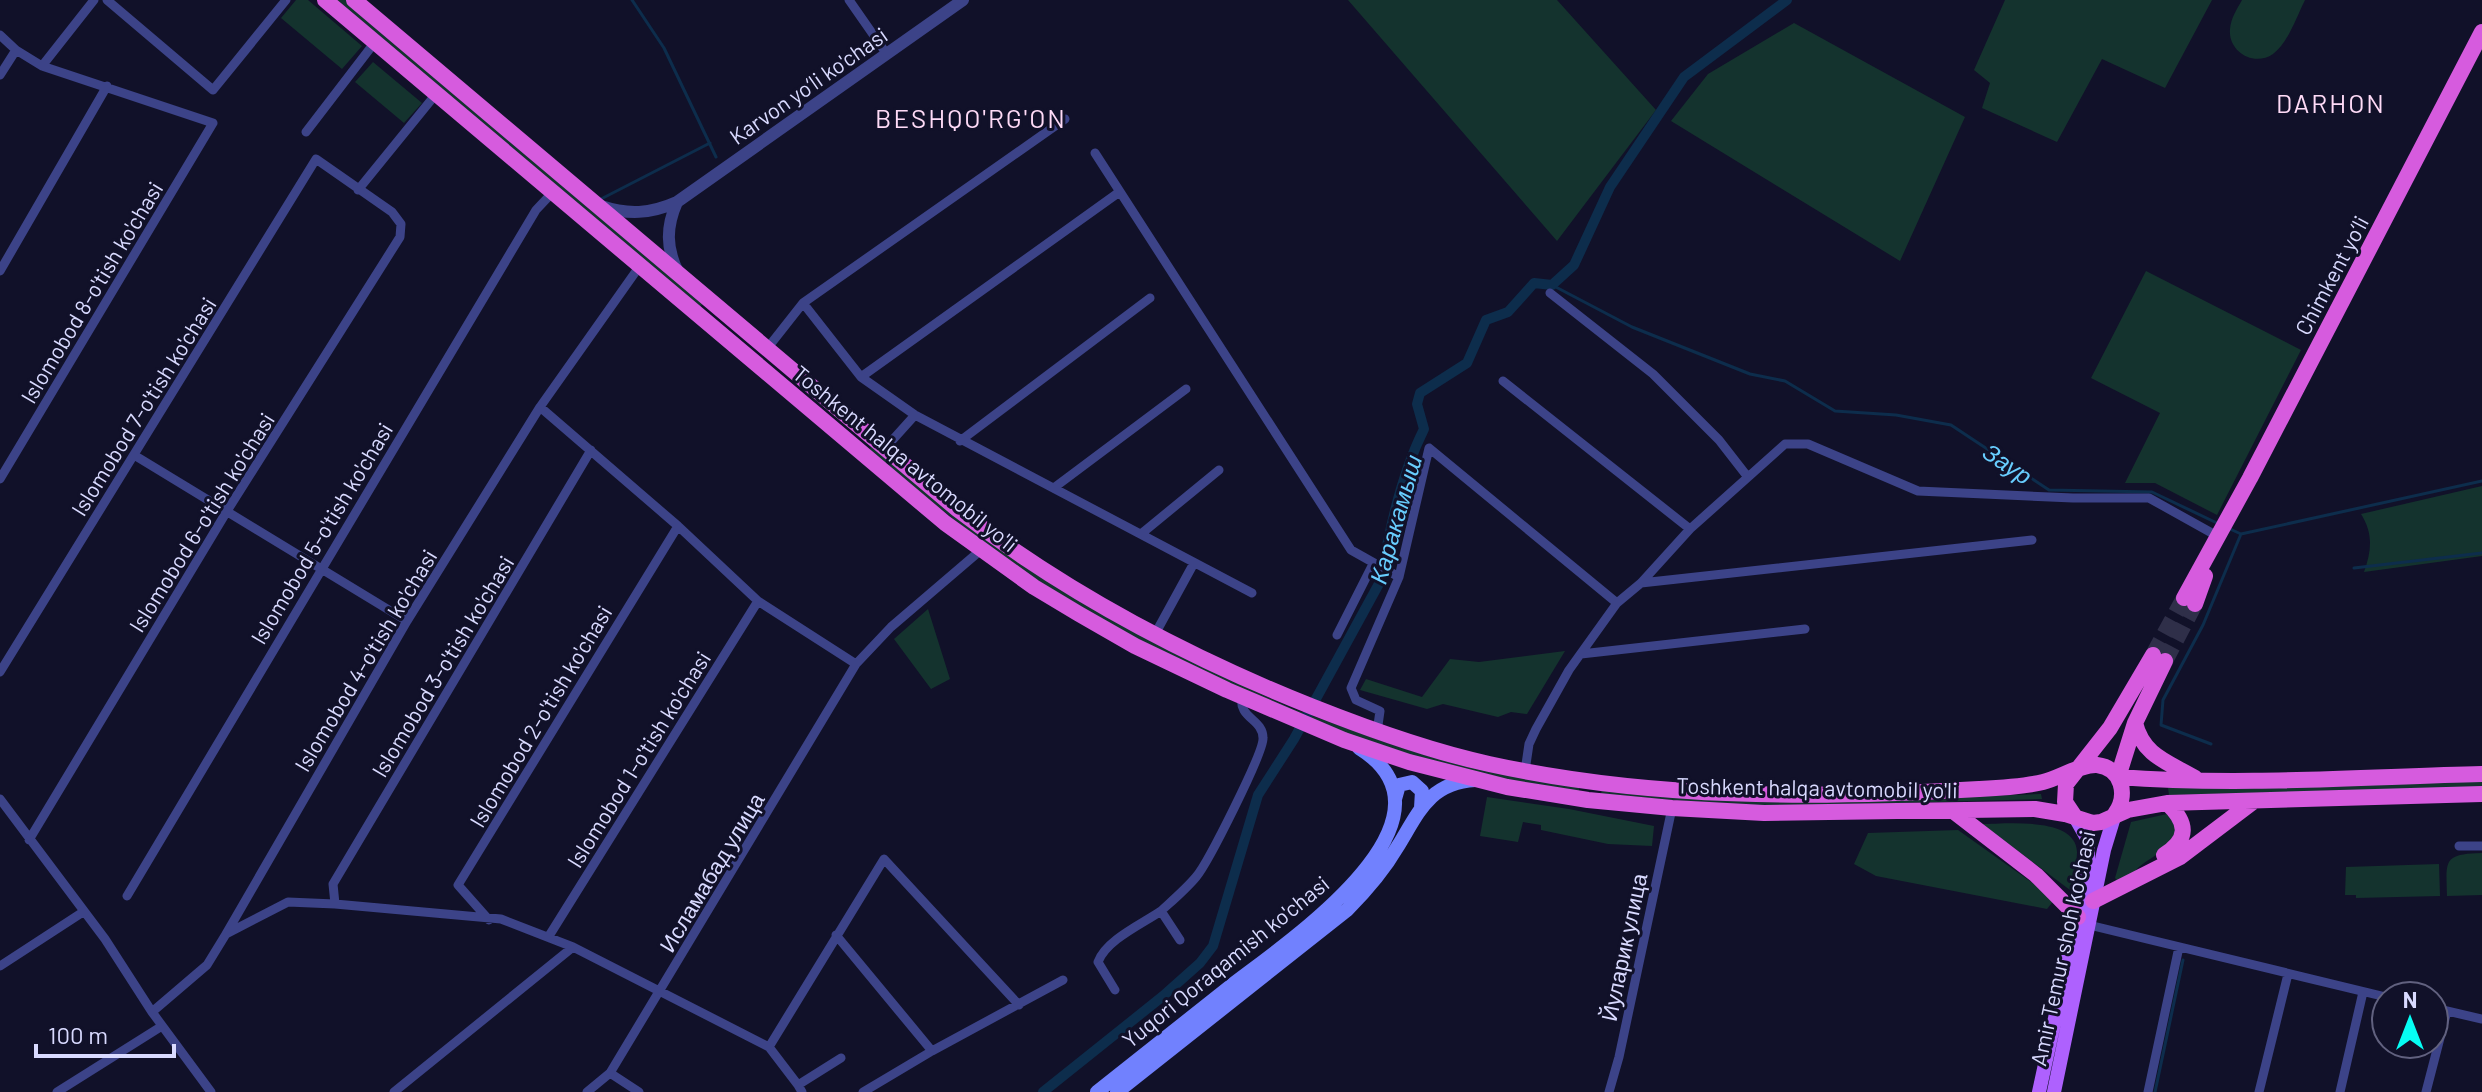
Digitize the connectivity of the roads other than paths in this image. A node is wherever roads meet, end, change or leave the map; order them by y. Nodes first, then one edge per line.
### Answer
1 (94, 0) edge
2 (107, 0) edge
3 (286, 0) edge
4 (325, 0) edge
5 (354, 0) edge
6 (849, 0) edge
7 (963, 0) edge
8 (2482, 32) edge
9 (0, 35) edge
10 (375, 42) junction
11 (16, 50) junction
12 (886, 53) junction
13 (42, 66) junction
14 (0, 75) edge
15 (107, 86) junction
16 (436, 94) junction
17 (1065, 119) dead end
18 (306, 132) dead end
19 (1095, 153) dead end
20 (358, 190) junction
21 (552, 193) junction
22 (1118, 193) junction
23 (677, 202) junction
24 (593, 203) junction
25 (639, 267) junction
26 (0, 271) edge
27 (682, 279) junction
28 (1550, 293) dead end
29 (1150, 298) dead end
30 (803, 303) junction
31 (712, 304) junction
32 (700, 318) junction
33 (766, 350) junction
34 (861, 377) junction
35 (1503, 381) dead end
36 (1186, 389) dead end
37 (540, 407) junction
38 (915, 415) junction
39 (860, 430) junction
40 (960, 441) junction
41 (848, 444) junction
42 (888, 445) dead end
43 (591, 450) junction
44 (134, 455) junction
45 (1219, 470) dead end
46 (1747, 476) junction
47 (0, 479) edge
48 (1055, 487) junction
49 (227, 511) junction
50 (678, 526) junction
51 (1690, 529) junction
52 (1141, 534) junction
53 (2219, 537) junction
54 (2032, 540) dead end
55 (981, 550) junction
56 (1194, 563) junction
57 (1373, 564) junction
58 (321, 569) junction
59 (1399, 577) junction
60 (1641, 583) junction
61 (1252, 593) dead end
62 (758, 601) junction
63 (2190, 601) tunnel mouth
64 (1617, 603) junction
65 (407, 621) junction
66 (1805, 629) dead end
67 (1337, 635) dead end
68 (1154, 636) junction
69 (1581, 654) junction
70 (856, 664) junction
71 (0, 672) edge
72 (1242, 697) junction
73 (2135, 723) junction
74 (1377, 732) junction
75 (1344, 740) junction
76 (2102, 740) junction
77 (2126, 745) junction
78 (2077, 770) junction
79 (1525, 771) junction
80 (2482, 774) edge
81 (2118, 777) junction
82 (1475, 780) junction
83 (2160, 780) junction
84 (2198, 780) junction
85 (1590, 781) junction
86 (2005, 788) junction
87 (2482, 794) edge
88 (0, 799) edge
89 (1395, 799) junction
90 (1588, 800) junction
91 (2255, 801) junction
92 (2167, 803) junction
93 (1421, 808) junction
94 (1672, 808) junction
95 (1953, 811) junction
96 (2115, 814) junction
97 (2075, 817) junction
98 (29, 840) junction
99 (2459, 846) dead end
100 (2482, 846) edge
101 (2141, 878) junction
102 (127, 896) dead end
103 (2093, 901) junction
104 (335, 904) junction
105 (1161, 911) junction
106 (83, 912) junction
107 (489, 920) junction
108 (2083, 921) junction
109 (226, 934) junction
110 (836, 935) junction
111 (549, 936) junction
112 (1180, 940) dead end
113 (573, 947) junction
114 (2179, 947) junction
115 (0, 966) edge
116 (2288, 974) junction
117 (1063, 980) dead end
118 (1115, 990) dead end
119 (660, 992) junction
120 (2363, 992) junction
121 (2370, 994) edge
122 (1019, 1005) junction
123 (152, 1012) junction
124 (2450, 1012) edge
125 (2482, 1019) edge
126 (162, 1026) junction
127 (769, 1047) junction
128 (932, 1051) junction
129 (841, 1058) dead end
130 (2434, 1060) edge
131 (610, 1073) junction
132 (800, 1088) edge
133 (57, 1092) edge
134 (211, 1092) edge
135 (394, 1092) edge
136 (587, 1092) edge
137 (639, 1092) edge
138 (863, 1092) edge
139 (1097, 1092) edge
140 (1117, 1092) edge
141 (1609, 1092) edge
142 (2039, 1092) edge
143 (2054, 1092) edge
144 (2148, 1092) edge
145 (2259, 1092) edge
146 (2340, 1092) edge
147 (2426, 1092) edge

1 - 13 street
2 - 3 street
4 - 10 highway, Toshkent halqa avtomobil yo'li
5 - 24 highway, Toshkent halqa avtomobil yo'li
6 - 12 street
7 - 12 street, Karvon yo‘li ko'chasi
8 - 53 highway, Chimkent yo‘li
9 - 11 street
10 - 16 highway, Toshkent halqa avtomobil yo'li
10 - 18 street
11 - 13 street
11 - 14 street
12 - 23 street, Karvon yo‘li ko'chasi
13 - 15 street
15 - 26 street
15 - 47 street, Islomobod 8-o'tish ko'chasi
16 - 20 street
16 - 21 highway, Toshkent halqa avtomobil yo'li
17 - 30 street
19 - 22 street
20 - 44 street, Islomobod 7-o'tish ko'chasi
20 - 49 street, Islomobod 6-o'tish ko'chasi
21 - 25 highway, Toshkent halqa avtomobil yo'li
21 - 58 street, Islomobod 5-o'tish ko'chasi
22 - 34 street
22 - 57 street
23 - 24 street, Karvon yo‘li ko'chasi
23 - 27 street
24 - 27 highway, Toshkent halqa avtomobil yo'li
25 - 32 highway, Toshkent halqa avtomobil yo'li
25 - 37 street, Islomobod 4-o'tish ko'chasi
27 - 31 highway, Toshkent halqa avtomobil yo'li
28 - 46 street
29 - 40 street
30 - 33 street
30 - 34 street
31 - 32 highway
31 - 33 highway, Toshkent halqa avtomobil yo'li
32 - 41 highway, Toshkent halqa avtomobil yo'li
33 - 39 highway, Toshkent halqa avtomobil yo'li
34 - 38 street
35 - 51 street
36 - 48 street
37 - 43 street
37 - 65 street, Islomobod 4-o'tish ko'chasi
38 - 40 street
38 - 42 street
39 - 41 highway
39 - 68 highway, Toshkent halqa avtomobil yo'li
40 - 48 street
41 - 55 highway, Toshkent halqa avtomobil yo'li
43 - 50 street
43 - 104 street, Islomobod 3-o'tish ko'chasi
44 - 49 street
44 - 71 street, Islomobod 7-o'tish ko'chasi
45 - 52 street
46 - 51 street
46 - 53 street
48 - 52 street
49 - 58 street
49 - 98 street, Islomobod 6-o'tish ko'chasi
50 - 62 street
50 - 107 street, Islomobod 2-o'tish ko'chasi
51 - 60 street
52 - 56 street
53 - 63 highway, Chimkent yo‘li
54 - 60 street
55 - 70 street, Исламабад улица
55 - 72 highway, Toshkent halqa avtomobil yo'li
56 - 61 street
56 - 68 street
57 - 59 street
57 - 67 street
58 - 65 street
58 - 102 street, Islomobod 5-o'tish ko'chasi
59 - 64 street
59 - 74 street
60 - 64 street
62 - 70 street
62 - 111 street, Islomobod 1-o'tish ko'chasi
64 - 69 street
65 - 109 street, Islomobod 4-o'tish ko'chasi
66 - 69 street
68 - 74 highway, Toshkent halqa avtomobil yo'li
69 - 79 street
70 - 119 street, Исламабад улица
72 - 75 highway, Toshkent halqa avtomobil yo'li
72 - 105 street
73 - 76 highway
73 - 77 highway
73 - 84 highway
74 - 79 highway, Toshkent halqa avtomobil yo'li
75 - 82 highway, Toshkent halqa avtomobil yo'li
75 - 89 main road
76 - 78 highway
76 - 86 highway
77 - 81 highway
77 - 83 highway
78 - 81 highway, Toshkent halqa avtomobil yo'li
78 - 86 highway, Toshkent halqa avtomobil yo'li
78 - 97 highway
79 - 85 highway, Toshkent halqa avtomobil yo'li
80 - 84 highway, Toshkent halqa avtomobil yo'li
81 - 83 highway, Toshkent halqa avtomobil yo'li
81 - 96 highway
82 - 90 highway, Toshkent halqa avtomobil yo'li
82 - 93 main road, Yuqori Qoraqamish ko'chasi
83 - 84 highway, Toshkent halqa avtomobil yo'li
85 - 86 highway, Toshkent halqa avtomobil yo'li
85 - 90 highway
87 - 91 highway, Toshkent halqa avtomobil yo'li
88 - 98 street
89 - 93 main road
89 - 139 main road, Yuqori Qoraqamish ko'chasi
90 - 94 highway, Toshkent halqa avtomobil yo'li
91 - 92 highway, Toshkent halqa avtomobil yo'li
91 - 101 highway
92 - 96 highway, Toshkent halqa avtomobil yo'li
92 - 101 highway
93 - 140 main road, Yuqori Qoraqamish ko'chasi
94 - 95 highway, Toshkent halqa avtomobil yo'li
94 - 141 street, Йуларик улица
95 - 97 highway, Toshkent halqa avtomobil yo'li
95 - 108 highway
96 - 97 highway, Toshkent halqa avtomobil yo'li
96 - 103 main road, Amir Temur shoh ko'chasi
97 - 108 main road, Amir Temur shoh ko'chasi
98 - 106 street
99 - 100 street
101 - 103 highway
103 - 108 main road, Amir Temur shoh ko'chasi
104 - 107 street
104 - 109 street
105 - 112 street
105 - 118 street
106 - 115 street
106 - 123 street
107 - 111 street
108 - 114 street
108 - 142 main road, Amir Temur shoh ko'chasi
108 - 143 main road, Amir Temur shoh ko'chasi
109 - 123 street, Islomobod 4-o'tish ko'chasi
110 - 122 street
110 - 127 street
110 - 128 street
111 - 113 street
113 - 119 street
113 - 135 street
114 - 116 street
114 - 144 street
116 - 120 street
116 - 145 street
117 - 122 street
119 - 127 street
119 - 131 street, Исламабад улица
120 - 121 street
120 - 146 street
122 - 128 street
123 - 126 street
124 - 125 street
126 - 133 street
126 - 134 street
127 - 132 street
128 - 138 street
129 - 132 street
130 - 147 street
131 - 136 street, Исламабад улица
131 - 137 street

